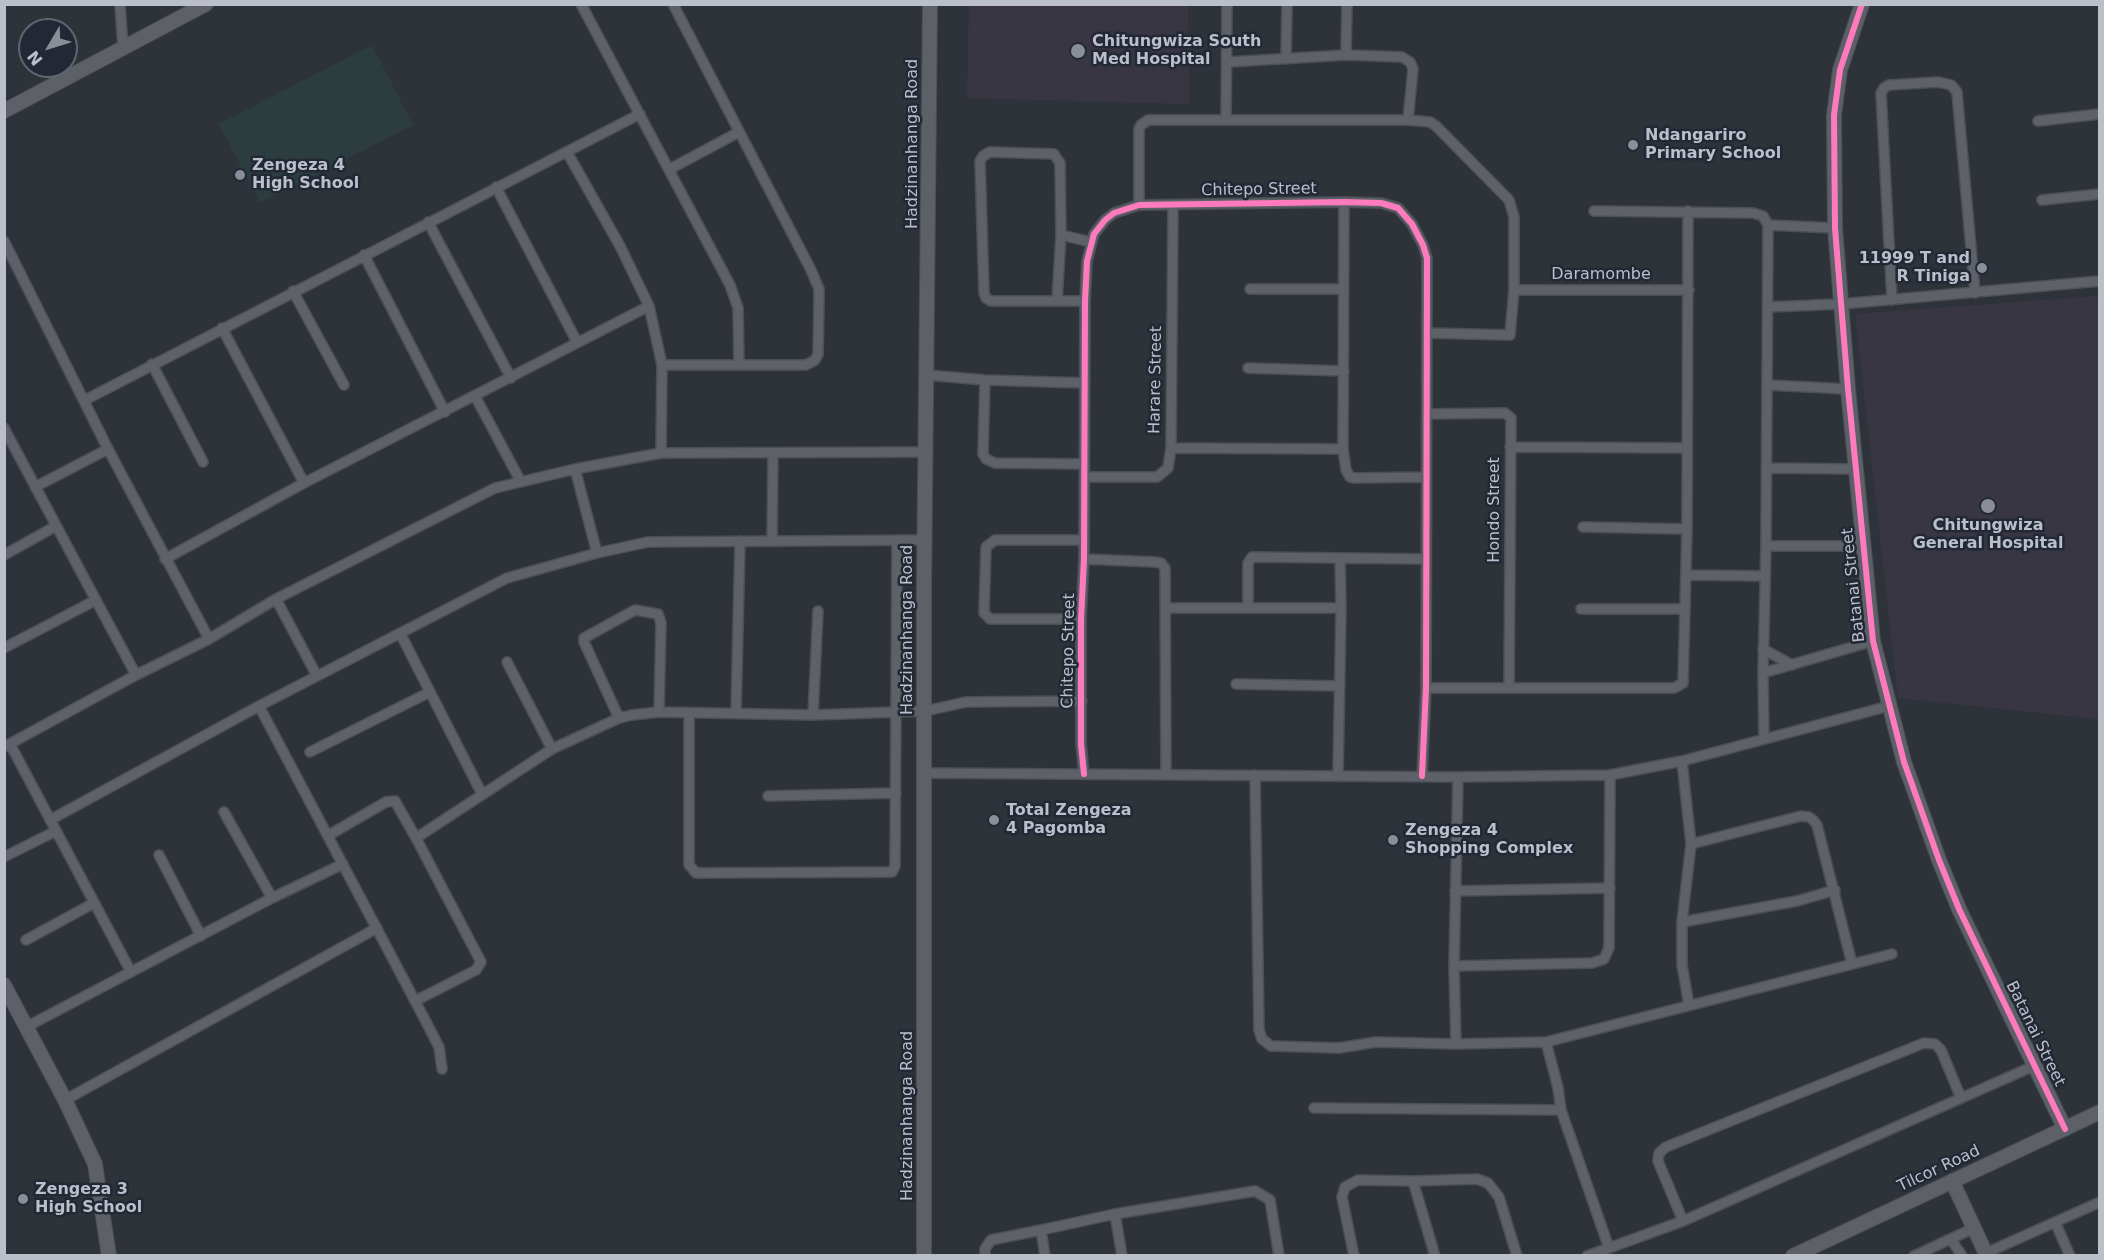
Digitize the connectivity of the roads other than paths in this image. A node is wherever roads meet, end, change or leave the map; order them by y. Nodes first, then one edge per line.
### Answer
1 (120, 4) edge
2 (206, 4) edge
3 (581, 4) edge
4 (673, 4) edge
5 (930, 4) edge
6 (1227, 4) edge
7 (1287, 4) edge
8 (1347, 4) edge
9 (1862, 4) edge
10 (123, 48) junction
11 (1346, 55) junction
12 (1286, 59) junction
13 (1228, 62) junction
14 (4, 111) edge
15 (640, 114) junction
16 (2100, 114) edge
17 (1226, 119) junction
18 (1408, 120) junction
19 (2038, 121) dead end
20 (740, 132) junction
21 (567, 152) junction
22 (670, 169) junction
23 (496, 187) junction
24 (2100, 194) edge
25 (2042, 200) dead end
26 (1344, 202) junction
27 (1139, 205) junction
28 (1173, 205) junction
29 (1594, 211) dead end
30 (1688, 212) junction
31 (428, 222) junction
32 (1768, 225) junction
33 (1835, 228) junction
34 (1062, 236) junction
35 (4, 242) edge
36 (1091, 242) junction
37 (364, 255) junction
38 (2100, 281) edge
39 (1250, 289) dead end
40 (1344, 289) junction
41 (1514, 290) junction
42 (1689, 290) junction
43 (293, 291) junction
44 (1975, 293) junction
45 (1892, 300) junction
46 (1057, 301) junction
47 (1085, 301) junction
48 (1840, 304) junction
49 (649, 306) junction
50 (1767, 307) junction
51 (222, 328) junction
52 (1427, 333) junction
53 (577, 342) junction
54 (152, 364) junction
55 (739, 364) junction
56 (662, 365) junction
57 (1248, 368) dead end
58 (1344, 371) junction
59 (927, 375) junction
60 (511, 378) junction
61 (985, 380) junction
62 (1085, 383) junction
63 (344, 385) dead end
64 (1767, 385) junction
65 (1848, 389) junction
66 (475, 396) junction
67 (85, 400) junction
68 (445, 412) junction
69 (1428, 414) junction
70 (4, 428) edge
71 (8, 441) edge
72 (1510, 447) junction
73 (108, 448) junction
74 (1171, 448) junction
75 (1686, 448) junction
76 (1343, 449) junction
77 (926, 452) junction
78 (661, 453) junction
79 (773, 453) junction
80 (203, 462) dead end
81 (1084, 464) junction
82 (1767, 468) junction
83 (575, 469) junction
84 (1856, 469) junction
85 (1085, 477) junction
86 (1426, 477) junction
87 (521, 482) junction
88 (304, 483) junction
89 (35, 486) junction
90 (56, 526) junction
91 (1583, 527) dead end
92 (1687, 529) junction
93 (897, 540) junction
94 (925, 540) junction
95 (1084, 540) junction
96 (740, 541) junction
97 (772, 541) junction
98 (1766, 546) junction
99 (1863, 546) junction
100 (597, 553) junction
101 (4, 555) edge
102 (1340, 558) junction
103 (165, 559) junction
104 (1084, 559) junction
105 (1426, 559) junction
106 (1686, 575) junction
107 (1765, 576) junction
108 (276, 599) junction
109 (96, 600) junction
110 (1248, 607) junction
111 (1165, 608) junction
112 (1341, 608) junction
113 (1581, 609) dead end
114 (1684, 609) junction
115 (818, 611) dead end
116 (1081, 619) junction
117 (400, 633) junction
118 (209, 639) junction
119 (1873, 641) junction
120 (4, 648) edge
121 (1763, 649) junction
122 (507, 662) dead end
123 (1792, 664) junction
124 (1763, 673) junction
125 (136, 675) junction
126 (317, 676) junction
127 (1236, 684) dead end
128 (1340, 686) junction
129 (1509, 687) junction
130 (1426, 688) junction
131 (430, 692) junction
132 (1082, 701) junction
133 (259, 706) junction
134 (1889, 706) junction
135 (925, 711) junction
136 (659, 712) junction
137 (896, 712) junction
138 (689, 713) junction
139 (736, 713) junction
140 (813, 715) junction
141 (619, 718) junction
142 (1764, 739) junction
143 (7, 745) edge
144 (552, 749) junction
145 (310, 752) dead end
146 (1682, 761) junction
147 (925, 773) junction
148 (1084, 774) junction
149 (1166, 775) junction
150 (1255, 775) junction
151 (1610, 775) junction
152 (1338, 776) junction
153 (1422, 776) junction
154 (1458, 777) junction
155 (896, 793) junction
156 (482, 794) junction
157 (768, 796) dead end
158 (224, 812) dead end
159 (50, 820) junction
160 (56, 831) junction
161 (328, 835) junction
162 (416, 838) junction
163 (1690, 844) junction
164 (159, 855) dead end
165 (4, 856) edge
166 (343, 864) junction
167 (1610, 888) junction
168 (1834, 890) junction
169 (1455, 891) junction
170 (272, 898) junction
171 (94, 903) junction
172 (1682, 922) junction
173 (377, 928) junction
174 (201, 936) junction
175 (26, 940) dead end
176 (1892, 954) dead end
177 (1852, 964) junction
178 (1454, 966) junction
179 (131, 972) junction
180 (4, 986) edge
181 (416, 1001) junction
182 (1689, 1005) junction
183 (26, 1027) junction
184 (1546, 1042) junction
185 (1456, 1044) junction
186 (2036, 1065) junction
187 (442, 1069) dead end
188 (1961, 1098) junction
189 (65, 1100) junction
190 (1314, 1108) dead end
191 (1561, 1110) junction
192 (2100, 1113) edge
193 (2066, 1129) junction
194 (1413, 1181) junction
195 (1952, 1181) junction
196 (2100, 1202) edge
197 (1115, 1214) junction
198 (1683, 1221) junction
199 (2055, 1222) junction
200 (1974, 1228) junction
201 (1041, 1230) junction
202 (1951, 1239) junction
203 (1609, 1248) junction
204 (1986, 1254) edge
205 (109, 1256) edge
206 (924, 1256) edge
207 (985, 1256) edge
208 (1045, 1256) edge
209 (1122, 1256) edge
210 (1279, 1256) edge
211 (1354, 1256) edge
212 (1435, 1256) edge
213 (1517, 1256) edge
214 (1587, 1256) edge
215 (1793, 1256) edge
216 (1914, 1256) edge
217 (1962, 1256) edge
218 (2070, 1256) edge

1 - 10 street
2 - 10 street
3 - 15 street
4 - 20 street
5 - 59 street, Hadzinanhanga Road
6 - 13 street
7 - 12 street
8 - 11 street
9 - 33 street, Batanai Street
10 - 14 street
11 - 12 street
11 - 18 street
12 - 13 street
13 - 17 street
15 - 21 street
15 - 22 street
16 - 19 street
17 - 18 street
17 - 27 street
18 - 41 street
20 - 22 street
20 - 55 street
21 - 23 street
21 - 49 street
22 - 55 street
23 - 31 street
23 - 53 street
24 - 25 street
26 - 28 street, Chitepo Street
26 - 40 street
26 - 52 street, Chitepo Street
27 - 28 street, Chitepo Street
27 - 36 street, Chitepo Street
28 - 74 street, Harare Street
29 - 30 street
30 - 32 street
30 - 42 street
31 - 37 street
31 - 60 street
32 - 33 street
32 - 50 street
33 - 48 street, Batanai Street
34 - 36 street
34 - 46 street
34 - 46 street
35 - 67 street
36 - 47 street, Chitepo Street
37 - 43 street
37 - 68 street
38 - 44 street
39 - 40 street
40 - 58 street
41 - 42 street, Daramombe
41 - 52 street
42 - 75 street
43 - 51 street
43 - 63 street
44 - 45 street
44 - 45 street
45 - 48 street
46 - 47 street
47 - 62 street, Chitepo Street
48 - 50 street
48 - 65 street, Batanai Street
49 - 53 street
49 - 56 street
50 - 64 street
51 - 54 street
51 - 88 street
52 - 69 street, Chitepo Street
53 - 60 street
54 - 67 street
54 - 80 street
55 - 56 street
56 - 78 street
57 - 58 street
58 - 76 street
59 - 61 street
59 - 77 street, Hadzinanhanga Road
60 - 66 street
61 - 62 street
61 - 81 street
62 - 81 street, Chitepo Street
64 - 65 street
64 - 82 street
65 - 84 street, Batanai Street
66 - 68 street
66 - 87 street
67 - 73 street
68 - 88 street
69 - 72 street, Hondo Street
69 - 86 street, Chitepo Street
70 - 71 street
71 - 89 street
72 - 75 street
72 - 129 street, Hondo Street
73 - 89 street
73 - 103 street
74 - 76 street
74 - 85 street, Harare Street
75 - 92 street
76 - 86 street
77 - 79 street
77 - 94 street, Hadzinanhanga Road
78 - 79 street
78 - 83 street
79 - 97 street
81 - 85 street, Chitepo Street
82 - 84 street
82 - 98 street
83 - 87 street
83 - 100 street
84 - 99 street, Batanai Street
85 - 95 street, Chitepo Street
86 - 105 street, Chitepo Street
87 - 108 street
88 - 103 street
89 - 90 street
90 - 101 street
90 - 109 street
91 - 92 street
92 - 106 street
93 - 94 street
93 - 97 street
93 - 137 street
94 - 135 street, Hadzinanhanga Road
95 - 104 street, Chitepo Street
95 - 116 street
96 - 97 street
96 - 100 street
96 - 139 street
98 - 99 street
98 - 107 street
99 - 119 street, Batanai Street
100 - 117 street
102 - 105 street
102 - 110 street
102 - 112 street
103 - 118 street
104 - 111 street
104 - 116 street, Chitepo Street
105 - 130 street, Chitepo Street
106 - 107 street
106 - 114 street
107 - 121 street
108 - 118 street
108 - 126 street
109 - 120 street
109 - 125 street
110 - 111 street
110 - 112 street
111 - 149 street
112 - 128 street
113 - 114 street
114 - 129 street
115 - 140 street
116 - 132 street, Chitepo Street
117 - 126 street
117 - 131 street
118 - 125 street
119 - 123 street
119 - 134 street, Batanai Street
121 - 123 street
121 - 124 street
122 - 144 street
123 - 124 street
124 - 142 street
125 - 143 street
126 - 133 street
127 - 128 street
128 - 152 street
129 - 130 street
130 - 153 street, Chitepo Street
131 - 145 street
131 - 156 street
132 - 135 street
132 - 148 street, Chitepo Street
133 - 159 street
133 - 161 street
134 - 142 street
134 - 186 street, Batanai Street
135 - 137 street
135 - 147 street, Hadzinanhanga Road
136 - 138 street
136 - 141 street
136 - 141 street
137 - 140 street
137 - 155 street
138 - 139 street
138 - 155 street
139 - 140 street
141 - 144 street
142 - 146 street
143 - 159 street
144 - 156 street
146 - 151 street
146 - 163 street
147 - 148 street
147 - 206 street, Hadzinanhanga Road
148 - 149 street
149 - 150 street
150 - 152 street
150 - 185 street
151 - 154 street
151 - 167 street
152 - 153 street
153 - 154 street
154 - 169 street
155 - 157 street
156 - 162 street
158 - 170 street
159 - 160 street
160 - 165 street
160 - 171 street
161 - 162 street
161 - 166 street
162 - 181 street
163 - 168 street
163 - 172 street
164 - 174 street
166 - 170 street
166 - 173 street
167 - 169 street
167 - 178 street
168 - 172 street
168 - 177 street
169 - 178 street
170 - 174 street
171 - 175 street
171 - 179 street
172 - 182 street
173 - 181 street
173 - 189 street
174 - 179 street
176 - 177 street
177 - 182 street
178 - 185 street
179 - 183 street
180 - 183 street
181 - 187 street
182 - 184 street
183 - 189 street
184 - 185 street
184 - 191 street
186 - 188 street
186 - 193 street, Batanai Street
188 - 198 street
188 - 198 street
189 - 205 street
190 - 191 street
191 - 203 street
192 - 193 street, Tilcor Road
193 - 195 street, Tilcor Road
194 - 211 street
194 - 212 street
194 - 213 street
195 - 200 street
195 - 215 street, Tilcor Road
196 - 199 street
197 - 201 street
197 - 209 street
197 - 210 street
198 - 203 street
199 - 204 street
199 - 218 street
200 - 202 street
200 - 204 street
201 - 207 street
201 - 208 street
202 - 216 street
202 - 217 street
203 - 214 street

